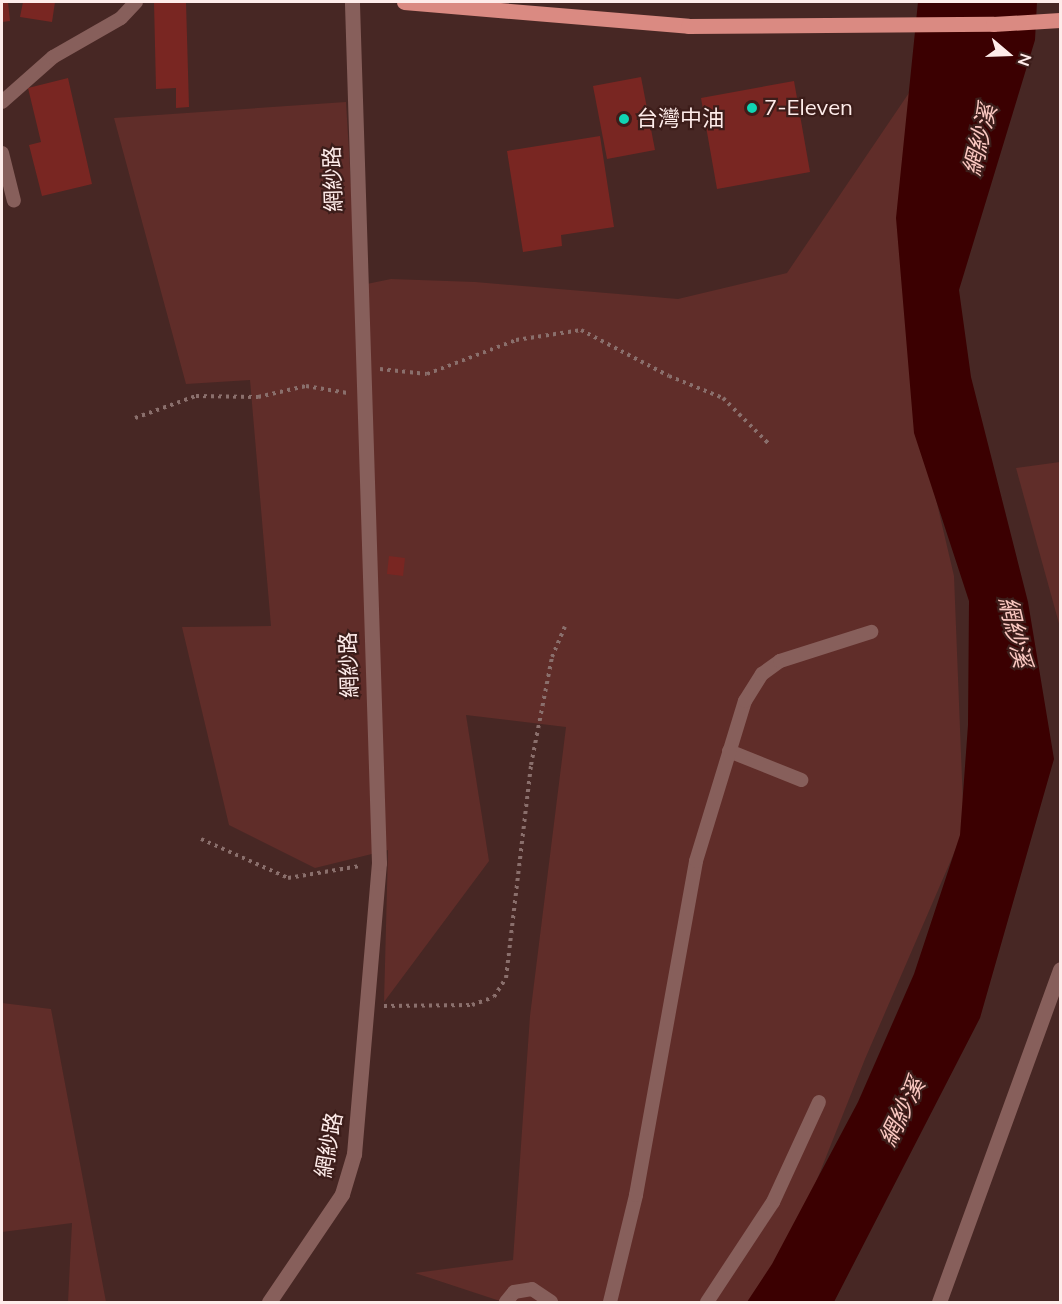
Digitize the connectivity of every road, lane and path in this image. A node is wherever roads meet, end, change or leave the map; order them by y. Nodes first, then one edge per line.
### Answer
1 (136, 2) edge
2 (352, 2) edge
3 (404, 2) edge
4 (1058, 20) edge
5 (2, 102) edge
6 (2, 153) edge
7 (14, 201) dead end
8 (362, 367) junction
9 (362, 395) junction
10 (135, 418) dead end
11 (769, 444) dead end
12 (565, 627) dead end
13 (871, 632) dead end
14 (729, 751) junction
15 (801, 780) dead end
16 (201, 839) dead end
17 (379, 863) junction
18 (1060, 969) edge
19 (368, 1006) junction
20 (819, 1102) dead end
21 (269, 1302) edge
22 (506, 1302) edge
23 (551, 1302) edge
24 (610, 1302) edge
25 (707, 1302) edge
26 (939, 1302) edge

1 - 5 lane
2 - 8 street, 網紗路
3 - 4 main road
6 - 7 lane
8 - 9 street, 網紗路
8 - 11 path
9 - 10 path
9 - 17 street, 網紗路
12 - 19 path
13 - 14 lane
14 - 15 lane
14 - 24 lane
16 - 17 path
17 - 19 street, 網紗路
18 - 26 street
19 - 21 street, 網紗路
20 - 25 lane
22 - 23 lane

